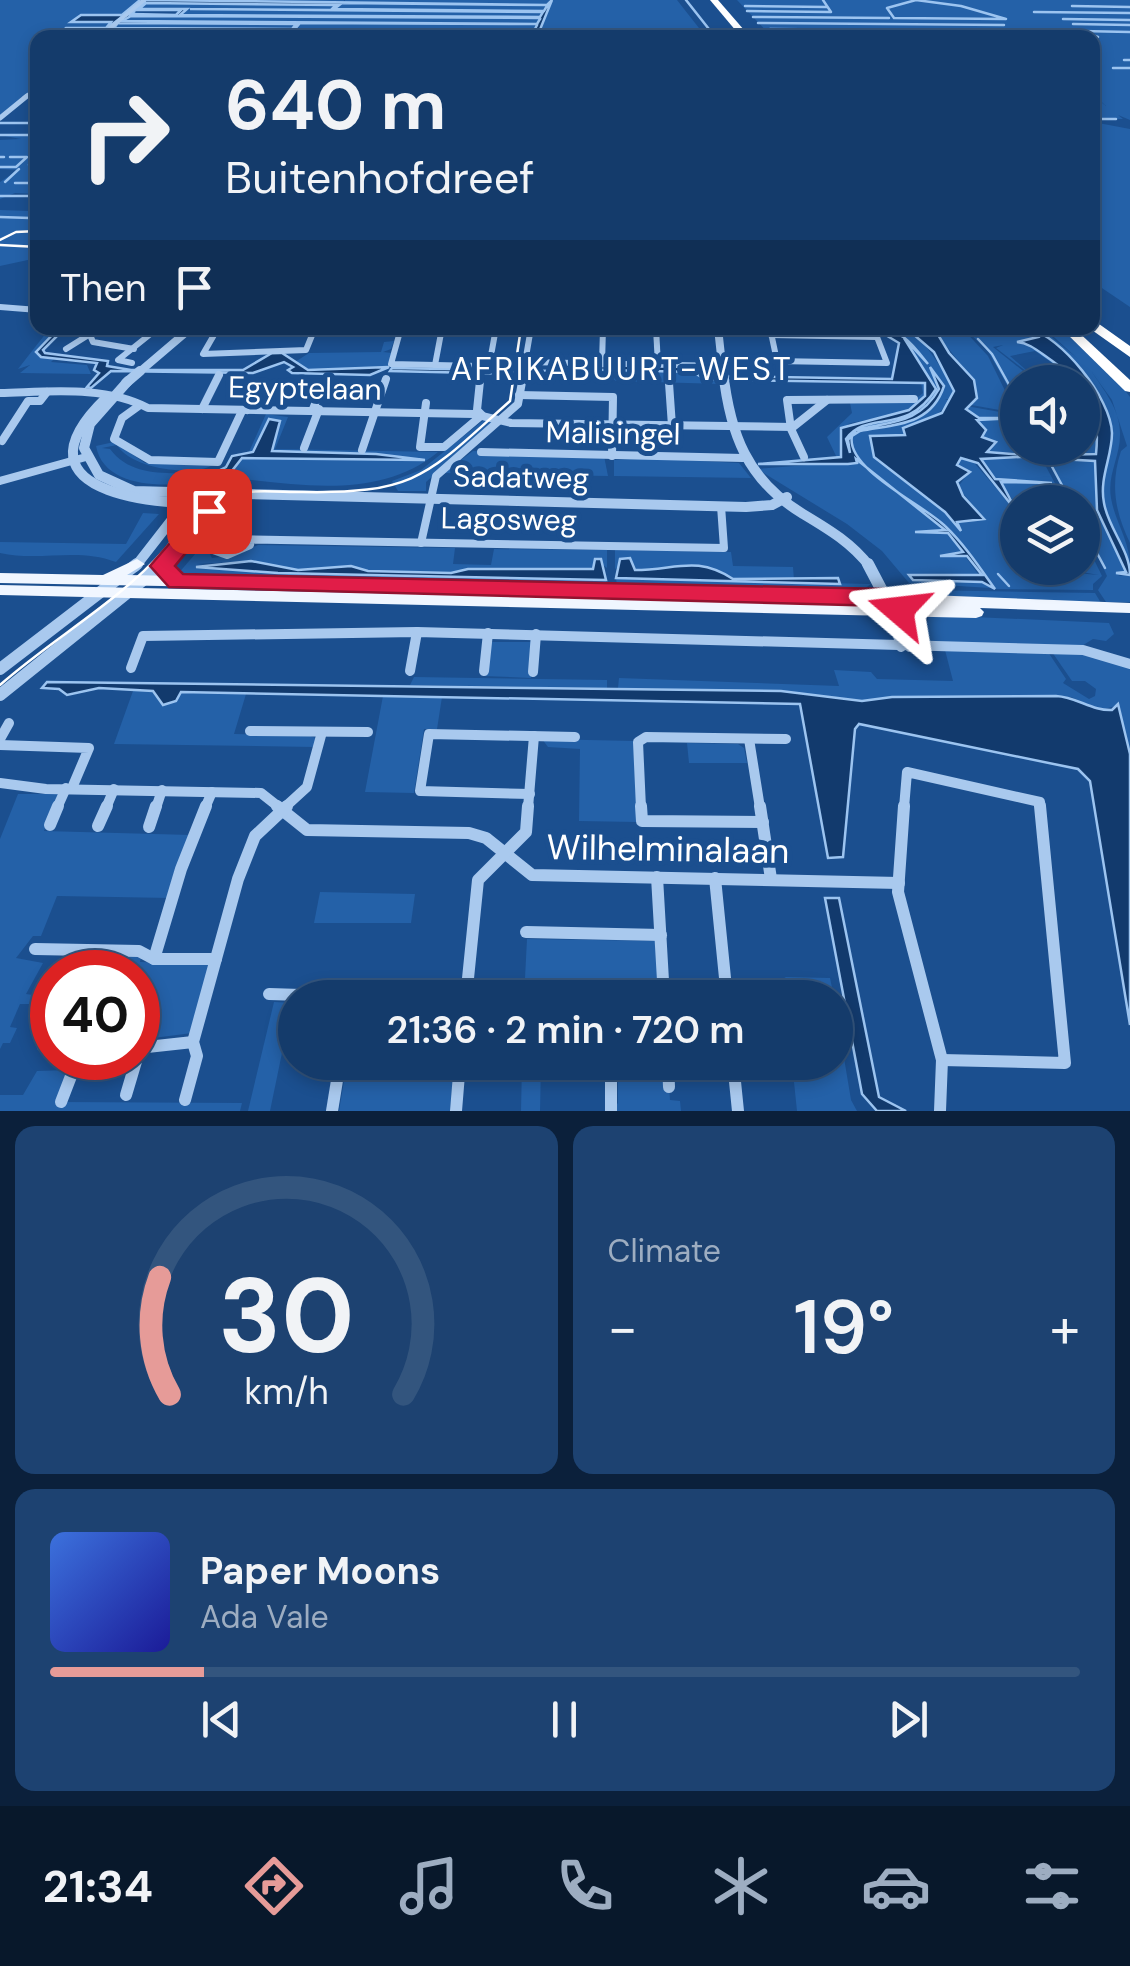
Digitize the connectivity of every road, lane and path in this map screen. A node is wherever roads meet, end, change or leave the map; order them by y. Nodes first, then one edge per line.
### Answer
1 (144, 0) edge
2 (705, 0) edge
3 (714, 0) edge
4 (107, 30) edge
5 (730, 30) edge
6 (740, 30) edge
7 (30, 94) edge
8 (0, 118) edge
9 (1, 310) edge
10 (30, 310) edge
11 (1100, 325) edge
12 (1100, 327) edge
13 (90, 335) edge
14 (150, 335) edge
15 (183, 335) edge
16 (214, 335) edge
17 (312, 335) edge
18 (400, 335) edge
19 (441, 335) edge
20 (495, 335) edge
21 (530, 335) edge
22 (602, 335) edge
23 (656, 335) edge
24 (719, 335) edge
25 (772, 335) edge
26 (842, 335) edge
27 (1074, 335) edge
28 (1088, 335) edge
29 (877, 337) joint
30 (1130, 344) edge
31 (66, 349) dead end
32 (134, 349) junction
33 (1130, 354) edge
34 (490, 361) junction
35 (506, 361) dead end
36 (777, 361) junction
37 (132, 363) dead end
38 (602, 364) junction
39 (435, 365) junction
40 (658, 365) junction
41 (523, 369) junction
42 (1130, 370) edge
43 (725, 371) junction
44 (219, 376) dead end
45 (386, 379) dead end
46 (480, 381) dead end
47 (669, 383) dead end
48 (260, 388) dead end
49 (1130, 388) edge
50 (321, 389) dead end
51 (47, 392) junction
52 (0, 393) edge
53 (519, 395) junction
54 (110, 398) junction
55 (914, 399) dead end
56 (828, 400) junction
57 (426, 403) dead end
58 (140, 405) junction
59 (202, 409) junction
60 (316, 409) junction
61 (245, 410) junction
62 (375, 411) junction
63 (424, 413) junction
64 (482, 414) junction
65 (500, 420) junction
66 (612, 425) junction
67 (672, 426) junction
68 (794, 426) junction
69 (4, 427) edge
70 (734, 427) junction
71 (2, 441) edge
72 (304, 448) dead end
73 (362, 450) dead end
74 (481, 452) dead end
75 (612, 456) junction
76 (86, 457) junction
77 (743, 458) junction
78 (804, 458) dead end
79 (72, 461) junction
80 (0, 481) edge
81 (783, 498) junction
82 (216, 500) junction
83 (430, 500) junction
84 (167, 502) joint
85 (193, 505) junction
86 (721, 506) junction
87 (251, 540) dead end
88 (421, 542) junction
89 (137, 564) joint
90 (162, 566) junction
91 (0, 578) edge
92 (144, 581) junction
93 (178, 582) junction
94 (115, 587) junction
95 (0, 590) edge
96 (82, 600) junction
97 (893, 604) junction
98 (1115, 612) edge
99 (417, 632) junction
100 (488, 633) junction
101 (536, 634) junction
102 (905, 647) junction
103 (1130, 650) edge
104 (1127, 662) edge
105 (131, 668) dead end
106 (0, 670) edge
107 (410, 671) dead end
108 (484, 671) dead end
109 (533, 672) dead end
110 (0, 695) edge
111 (8, 723) dead end
112 (250, 731) dead end
113 (322, 732) junction
114 (368, 732) dead end
115 (534, 736) junction
116 (575, 737) dead end
117 (749, 739) junction
118 (786, 739) dead end
119 (0, 742) edge
120 (0, 783) edge
121 (69, 788) junction
122 (114, 789) junction
123 (162, 790) junction
124 (212, 792) junction
125 (530, 794) junction
126 (282, 810) junction
127 (763, 822) junction
128 (50, 826) dead end
129 (98, 826) dead end
130 (149, 827) dead end
131 (504, 854) junction
132 (657, 877) junction
133 (715, 878) junction
134 (771, 879) junction
135 (898, 882) junction
136 (526, 932) dead end
137 (660, 935) junction
138 (35, 949) dead end
139 (74, 950) edge
140 (157, 950) edge
141 (160, 959) edge
142 (216, 959) junction
143 (468, 980) edge
144 (663, 980) edge
145 (725, 980) edge
146 (268, 994) dead end
147 (278, 994) edge
148 (194, 1042) junction
149 (160, 1048) edge
150 (942, 1060) junction
151 (70, 1080) edge
152 (130, 1080) edge
153 (337, 1080) edge
154 (459, 1080) edge
155 (611, 1080) edge
156 (669, 1080) edge
157 (735, 1080) edge
158 (669, 1086) dead end
159 (126, 1096) dead end
160 (186, 1100) dead end
161 (61, 1102) dead end
162 (332, 1111) edge
163 (456, 1111) edge
164 (610, 1111) edge
165 (738, 1111) edge
166 (940, 1111) edge

1 - 4 street
2 - 5 highway
3 - 6 highway
7 - 8 street
9 - 10 street
11 - 30 highway
12 - 33 highway
13 - 31 street
13 - 32 street
14 - 32 street
15 - 54 street
16 - 17 street
18 - 39 street
19 - 39 street
20 - 34 street
21 - 41 street
22 - 38 street
23 - 40 street
24 - 43 street
25 - 36 street
26 - 29 street
27 - 49 highway
28 - 42 highway
29 - 36 street
32 - 37 street
34 - 35 street
34 - 39 street
36 - 43 street
38 - 40 street
38 - 41 street
40 - 43 street
41 - 53 street
43 - 70 street
44 - 59 street
45 - 62 street
46 - 64 street
47 - 67 street
48 - 61 street
50 - 60 street
51 - 52 street, Egyptelaan
51 - 54 street, Egyptelaan
51 - 69 street
53 - 65 street
53 - 66 street
54 - 58 street, Egyptelaan
54 - 76 street
54 - 79 street
55 - 56 street
56 - 68 street
56 - 68 street
57 - 63 street
58 - 59 street, Egyptelaan
58 - 61 street
59 - 61 street, Egyptelaan
60 - 61 street, Egyptelaan
60 - 62 street, Egyptelaan
60 - 72 street
62 - 63 street, Egyptelaan
62 - 73 street
63 - 64 street, Egyptelaan
63 - 64 street
64 - 65 street, Egyptelaan
65 - 66 street, Egyptelaan
65 - 83 street
66 - 67 street, Egyptelaan
66 - 75 street
67 - 70 street, Egyptelaan
68 - 70 street, Egyptelaan
68 - 78 street
69 - 71 street
70 - 77 street
74 - 75 street, Malisingel
75 - 77 street, Malisingel
76 - 79 street
76 - 85 street, Sadatweg
77 - 81 street
79 - 80 street
79 - 84 street
81 - 86 street, Sadatweg
81 - 97 street
82 - 83 street, Sadatweg
82 - 85 street
82 - 85 street, Sadatweg
83 - 86 street, Sadatweg
83 - 88 street
84 - 85 street
85 - 89 street
85 - 90 street
86 - 88 street, Lagosweg
87 - 88 street, Lagosweg
89 - 94 main road
90 - 92 street
90 - 93 main road
91 - 94 main road
92 - 93 main road
92 - 94 main road
93 - 97 main road
94 - 96 main road
94 - 97 main road
94 - 110 street
95 - 96 main road
96 - 106 street
97 - 98 main road
97 - 102 street
99 - 100 street
99 - 105 street
99 - 107 street
100 - 101 street
100 - 108 street
101 - 102 street
101 - 109 street
102 - 104 street
103 - 104 street
111 - 119 street
112 - 113 street
113 - 114 street
113 - 126 street
115 - 116 street
115 - 125 street
115 - 125 street
117 - 118 street
117 - 127 street
117 - 127 street
119 - 121 street
120 - 121 street, Wilhelminalaan
121 - 122 street, Wilhelminalaan
121 - 128 street
122 - 123 street, Wilhelminalaan
122 - 129 street
123 - 124 street, Wilhelminalaan
123 - 130 street
124 - 126 street, Wilhelminalaan
124 - 140 street
125 - 131 street
126 - 131 street, Wilhelminalaan
126 - 142 street
127 - 134 street
131 - 132 street, Wilhelminalaan
131 - 143 street
132 - 133 street, Wilhelminalaan
132 - 137 street
133 - 134 street, Wilhelminalaan
133 - 145 street
134 - 135 street, Wilhelminalaan
135 - 150 street
135 - 150 street
136 - 137 street
137 - 144 street
138 - 139 street
141 - 142 street
142 - 148 street
146 - 147 street
148 - 149 street
148 - 160 street
150 - 166 street
151 - 161 street
152 - 159 street
153 - 162 street
154 - 163 street
155 - 164 street
156 - 158 street
157 - 165 street

